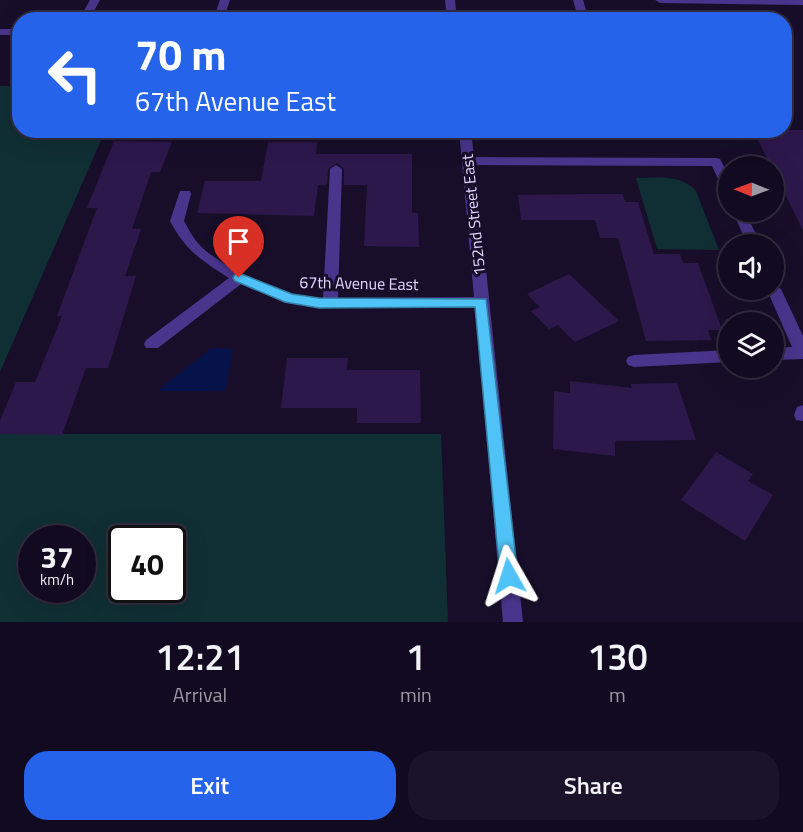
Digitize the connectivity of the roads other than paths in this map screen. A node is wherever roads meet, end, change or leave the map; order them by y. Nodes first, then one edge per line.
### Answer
1 (660, 0) edge
2 (803, 2) edge
3 (466, 138) edge
4 (468, 161) junction
5 (718, 166) edge
6 (336, 169) dead end
7 (185, 194) dead end
8 (239, 278) junction
9 (779, 300) edge
10 (330, 302) junction
11 (482, 302) junction
12 (152, 344) dead end
13 (803, 353) edge
14 (784, 354) edge
15 (718, 357) edge
16 (634, 361) dead end
17 (513, 622) edge

1 - 2 street
3 - 4 street, 152nd Street East
4 - 5 street
4 - 11 street, 152nd Street East
6 - 10 street
7 - 8 street, 67th Avenue East
8 - 10 street, 67th Avenue East
8 - 12 street
9 - 13 street
10 - 11 street, 67th Avenue East
11 - 17 street, 152nd Street East
13 - 14 street
15 - 16 street

